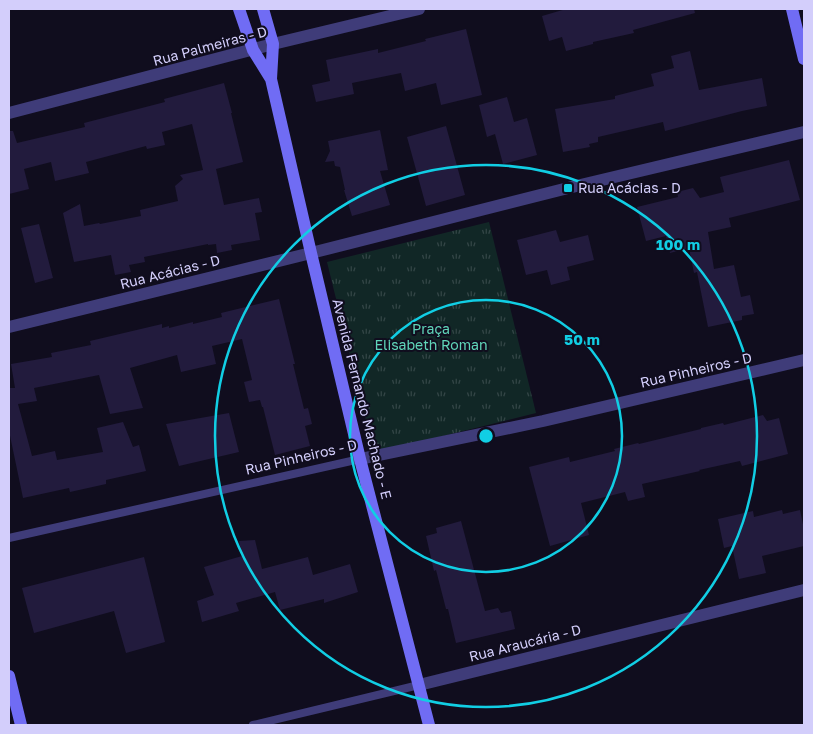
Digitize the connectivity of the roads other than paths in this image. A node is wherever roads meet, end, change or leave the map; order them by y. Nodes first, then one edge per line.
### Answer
1 (239, 9) edge
2 (264, 9) edge
3 (419, 9) edge
4 (792, 9) edge
5 (273, 44) junction
6 (253, 50) junction
7 (804, 59) edge
8 (272, 79) junction
9 (9, 113) edge
10 (804, 132) edge
11 (311, 253) junction
12 (9, 327) edge
13 (804, 360) edge
14 (360, 459) junction
15 (9, 538) edge
16 (804, 590) edge
17 (9, 676) edge
18 (419, 685) junction
19 (21, 725) edge
20 (253, 725) edge
21 (429, 725) edge

1 - 6 street, Avenida Fernando Machado - E
2 - 5 street, Avenida Fernando Machado - E
3 - 5 street, Rua Palmeiras - D
4 - 7 street
5 - 6 street, Rua Palmeiras - D
5 - 8 street, Avenida Fernando Machado - E
6 - 8 street, Avenida Fernando Machado - E
6 - 9 street, Rua Palmeiras - D
8 - 11 street, Avenida Fernando Machado - E
10 - 11 street, Rua Acácias - D
11 - 12 street, Rua Acácias - D
11 - 14 street, Avenida Fernando Machado - E
13 - 14 street, Rua Pinheiros - D
14 - 15 lane, Rua Pinheiros - D
14 - 18 street, Avenida Fernando Machado - E
16 - 18 street, Rua Araucária - D
17 - 19 street
18 - 20 lane, Rua Araucária - D
18 - 21 street, Avenida Fernando Machado - E

